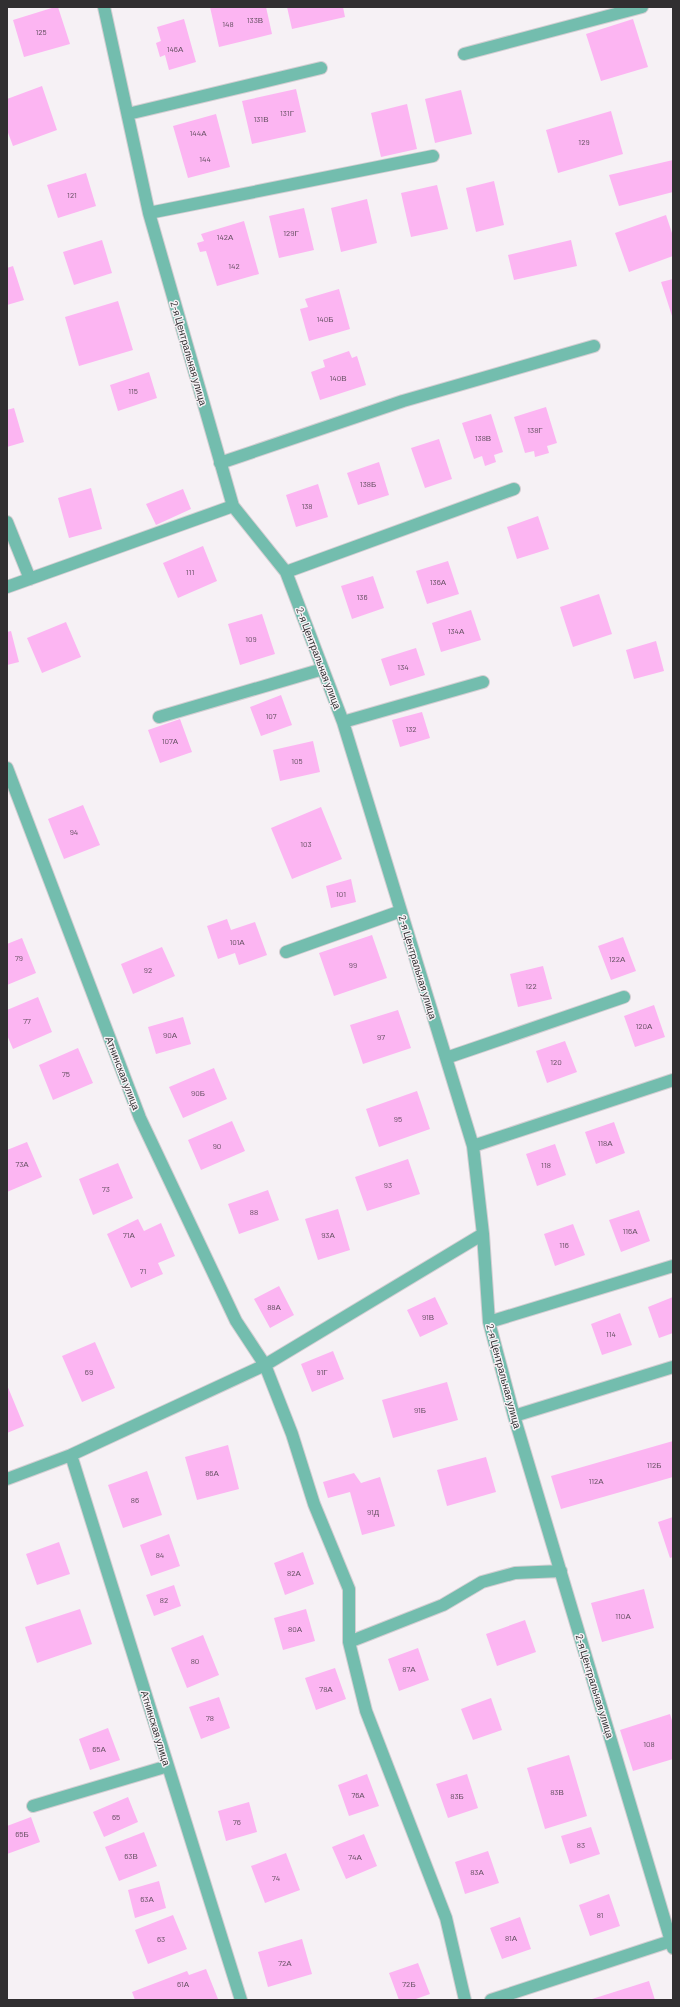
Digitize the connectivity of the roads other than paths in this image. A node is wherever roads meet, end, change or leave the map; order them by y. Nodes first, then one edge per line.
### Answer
1 (104, 7) edge
2 (642, 7) edge
3 (464, 54) dead end
4 (321, 68) dead end
5 (128, 114) junction
6 (433, 156) dead end
7 (149, 213) junction
8 (594, 346) dead end
9 (220, 463) junction
10 (514, 489) dead end
11 (233, 506) junction
12 (7, 522) edge
13 (286, 572) junction
14 (30, 579) junction
15 (7, 588) edge
16 (323, 669) junction
17 (483, 682) dead end
18 (159, 717) dead end
19 (343, 722) junction
20 (7, 768) edge
21 (401, 911) junction
22 (286, 952) dead end
23 (624, 997) dead end
24 (446, 1058) junction
25 (673, 1080) edge
26 (473, 1146) junction
27 (483, 1234) junction
28 (673, 1266) edge
29 (489, 1322) junction
30 (265, 1365) junction
31 (673, 1367) edge
32 (514, 1416) junction
33 (71, 1455) junction
34 (7, 1479) edge
35 (561, 1571) junction
36 (348, 1642) junction
37 (168, 1766) junction
38 (33, 1806) dead end
39 (672, 1945) edge
40 (241, 2000) edge
41 (465, 2000) edge
42 (491, 2000) edge

1 - 5 street, 2-я Центральная улица
2 - 3 street
4 - 5 street
5 - 7 street, 2-я Центральная улица
6 - 7 street
7 - 9 street, 2-я Центральная улица
8 - 9 street
9 - 11 street, 2-я Центральная улица
10 - 13 street
11 - 13 street, 2-я Центральная улица
11 - 14 street
12 - 14 street
13 - 16 street, 2-я Центральная улица
14 - 15 street
16 - 18 street
16 - 19 street, 2-я Центральная улица
17 - 19 street
19 - 21 street, 2-я Центральная улица
20 - 30 street, Атнинская улица
21 - 22 street
21 - 24 street, 2-я Центральная улица
23 - 24 street
24 - 26 street, 2-я Центральная улица
25 - 26 street
26 - 27 street, 2-я Центральная улица
27 - 29 street, 2-я Центральная улица
27 - 30 street
28 - 29 street
29 - 32 street, 2-я Центральная улица
30 - 33 street
30 - 36 street, Атнинская улица
31 - 32 street
32 - 35 street, 2-я Центральная улица
33 - 34 street
33 - 37 street, Атнинская улица
35 - 36 street
35 - 39 street, 2-я Центральная улица
36 - 41 street
37 - 38 street
37 - 40 street, Атнинская улица
39 - 42 street

